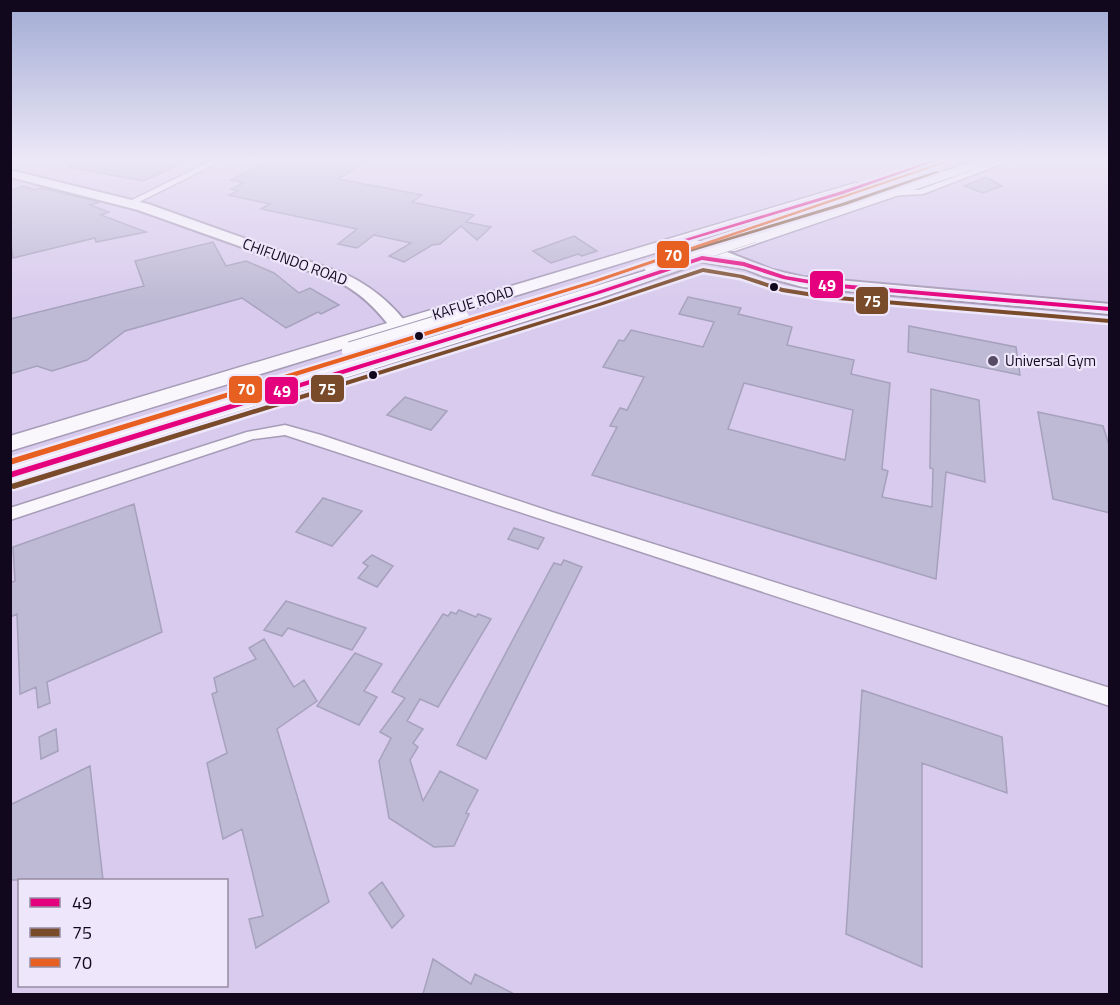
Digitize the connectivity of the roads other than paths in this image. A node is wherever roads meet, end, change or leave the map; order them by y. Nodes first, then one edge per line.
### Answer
1 (144, 208) edge
2 (792, 208) edge
3 (824, 208) edge
4 (828, 208) edge
5 (840, 208) edge
6 (747, 237) junction
7 (686, 240) junction
8 (709, 256) junction
9 (744, 264) junction
10 (370, 295) junction
11 (1110, 309) edge
12 (402, 325) junction
13 (382, 331) junction
14 (406, 351) junction
15 (354, 354) junction
16 (10, 444) edge
17 (10, 454) edge
18 (10, 464) edge
19 (10, 475) edge
20 (10, 514) edge
21 (1110, 697) edge

1 - 10 street, CHIFUNDO ROAD
2 - 7 main road, KAFUE ROAD
3 - 6 main road, KAFUE ROAD
4 - 6 main road, KAFUE ROAD
5 - 6 main road, KAFUE ROAD
6 - 8 main road, KAFUE ROAD
6 - 9 main road
6 - 15 main road, KAFUE ROAD, bridge
7 - 8 street
7 - 12 main road, KAFUE ROAD
8 - 9 main road
8 - 14 main road, KAFUE ROAD
9 - 11 street
10 - 12 street, CHIFUNDO ROAD
10 - 13 street, CHIFUNDO ROAD
12 - 13 main road, KAFUE ROAD
12 - 14 street, CHIFUNDO ROAD
13 - 14 street, CHIFUNDO ROAD
13 - 16 main road, KAFUE ROAD
14 - 19 main road, KAFUE ROAD
15 - 17 main road, KAFUE ROAD
15 - 18 main road, KAFUE ROAD
20 - 21 street

